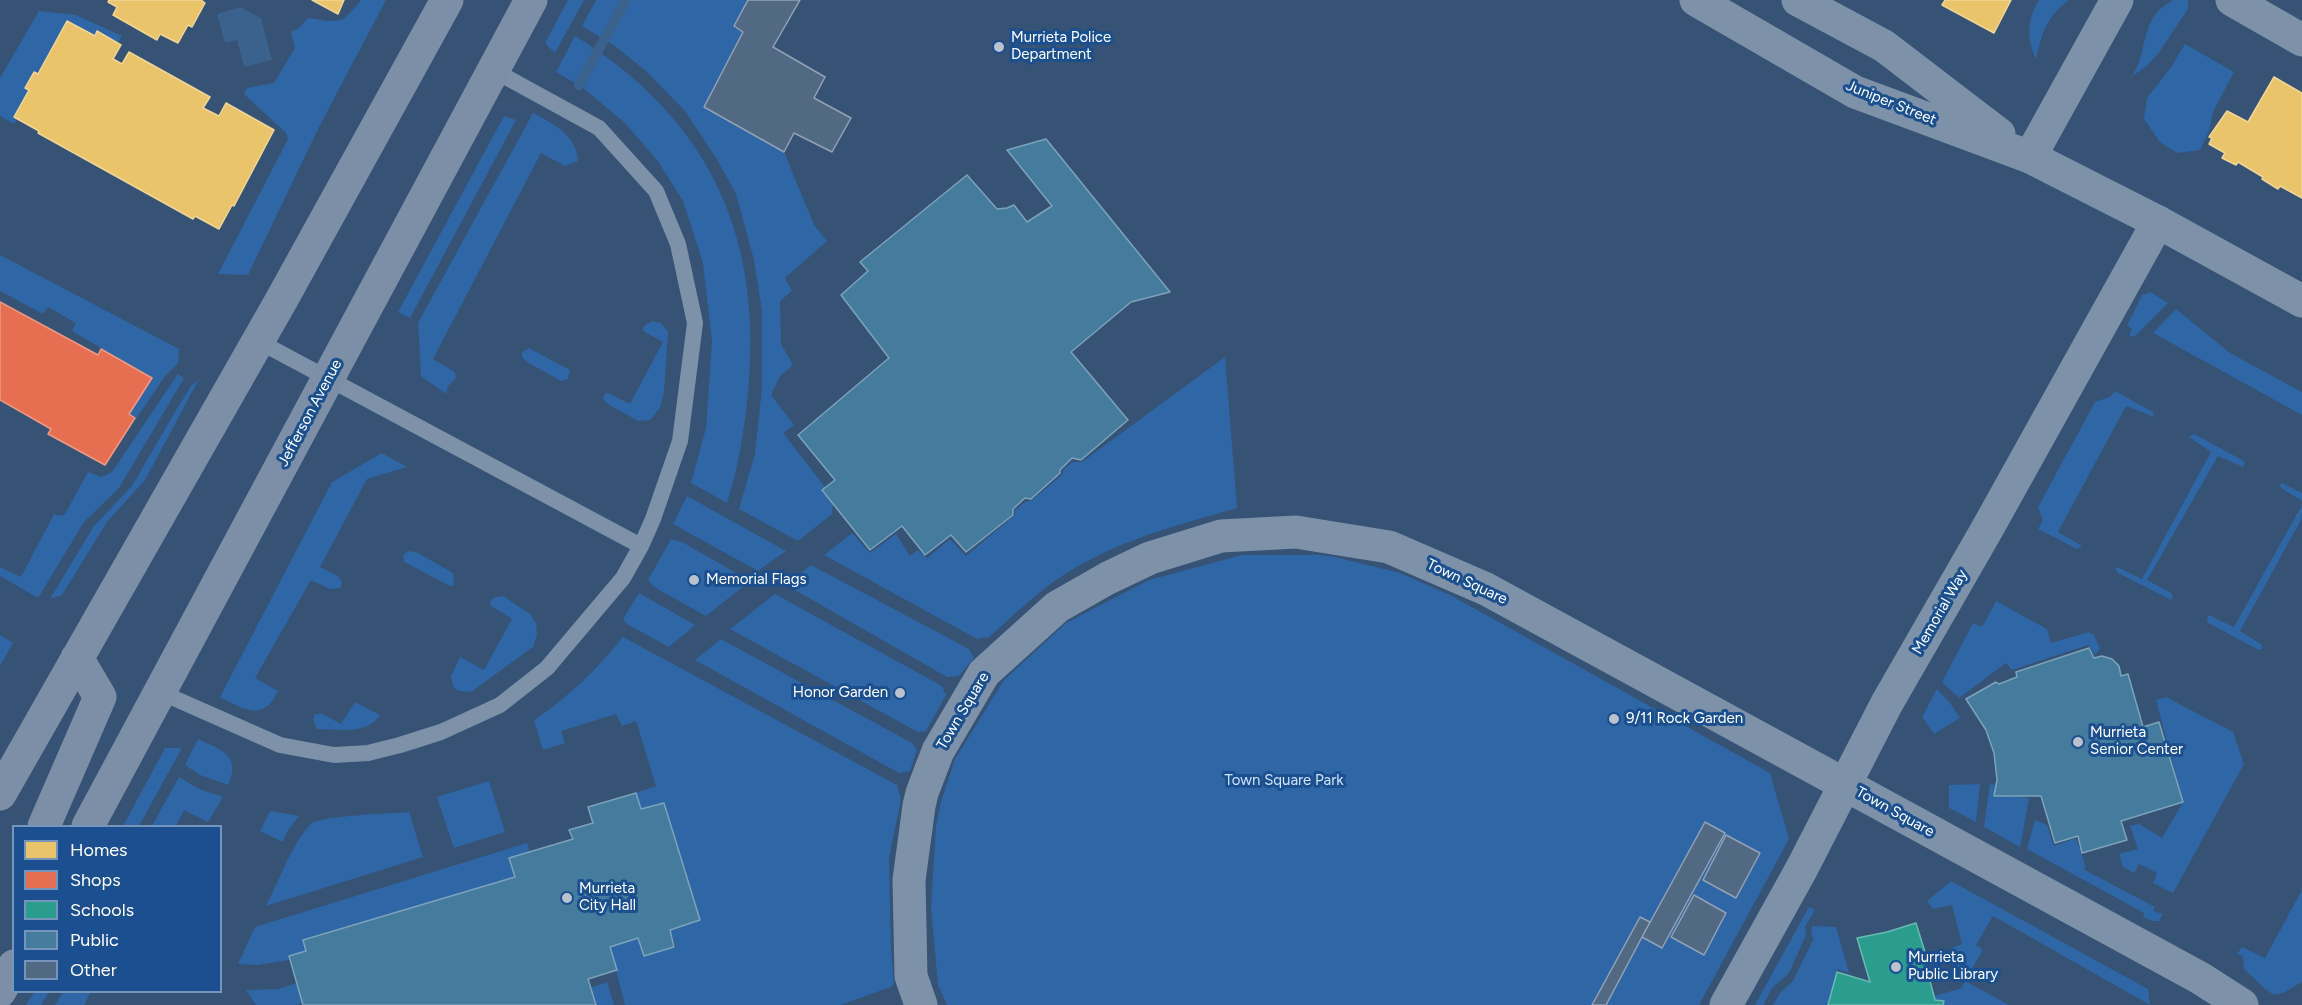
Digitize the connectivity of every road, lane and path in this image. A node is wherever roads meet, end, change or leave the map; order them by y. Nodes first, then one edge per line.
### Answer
1 (447, 0) edge
2 (531, 0) edge
3 (1696, 0) edge
4 (1798, 0) edge
5 (2117, 0) edge
6 (2232, 0) edge
7 (2264, 8) edge
8 (2302, 40) edge
9 (493, 70) junction
10 (2030, 156) junction
11 (2158, 222) junction
12 (2302, 301) edge
13 (258, 341) junction
14 (328, 379) junction
15 (641, 546) junction
16 (77, 658) junction
17 (160, 692) junction
18 (1845, 784) junction
19 (0, 794) edge
20 (44, 825) edge
21 (89, 825) edge
22 (12, 967) edge
23 (0, 991) edge
24 (921, 1005) edge
25 (1726, 1005) edge
26 (2242, 1005) edge

1 - 13 main road
2 - 9 main road, Jefferson Avenue
3 - 10 street, Juniper Street
4 - 10 street, Juniper Street
5 - 10 street
6 - 7 street
7 - 8 street
9 - 14 main road, Jefferson Avenue
9 - 15 lane
10 - 11 street, Juniper Street
11 - 12 street, Juniper Street
11 - 18 street, Memorial Way
13 - 14 lane
13 - 16 main road
14 - 15 lane
14 - 17 main road, Jefferson Avenue
15 - 17 lane
16 - 19 main road
16 - 20 main road
17 - 21 main road, Jefferson Avenue
18 - 24 street, Town Square
18 - 25 street, Memorial Way
18 - 26 street, Town Square
22 - 23 main road

